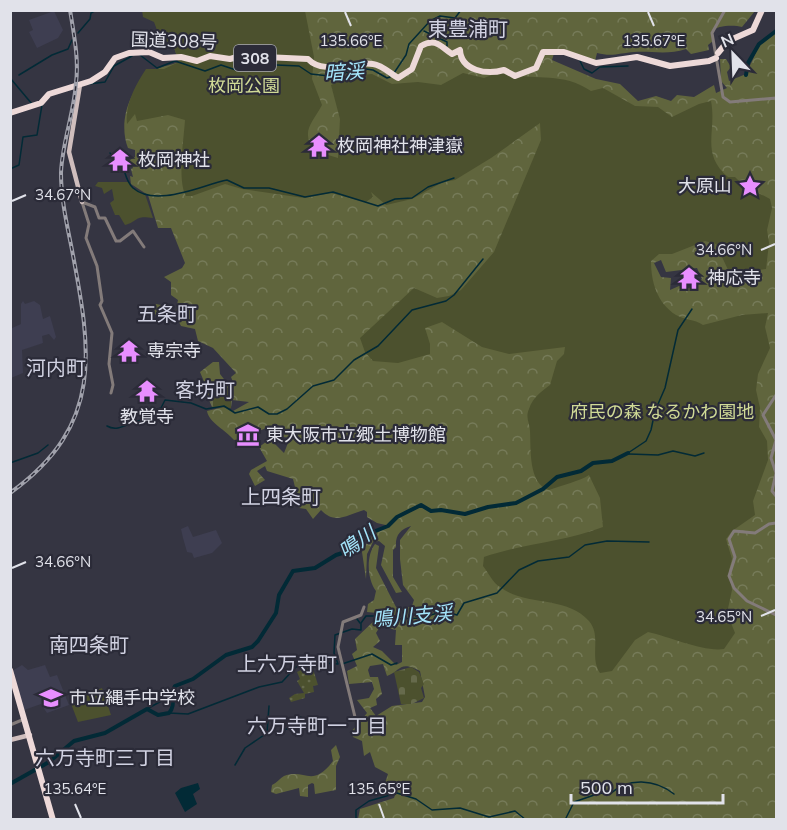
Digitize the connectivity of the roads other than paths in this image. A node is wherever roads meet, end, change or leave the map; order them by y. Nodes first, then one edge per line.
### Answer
1 (725, 10) edge
2 (762, 10) edge
3 (80, 85) junction
4 (777, 98) edge
5 (10, 113) edge
6 (82, 202) junction
7 (144, 247) dead end
8 (111, 393) dead end
9 (777, 395) edge
10 (777, 496) edge
11 (777, 523) edge
12 (364, 606) dead end
13 (777, 615) edge
14 (10, 670) edge
15 (355, 717) dead end
16 (24, 719) junction
17 (10, 725) edge
18 (30, 735) junction
19 (10, 740) edge
20 (52, 819) edge

1 - 4 street
2 - 3 highway, 国道308号 / 308
3 - 5 highway, 国道308号 / 308
3 - 6 main road
6 - 7 street
6 - 8 street
9 - 10 street
11 - 13 street
12 - 15 street
14 - 16 highway
16 - 17 street
16 - 18 highway
18 - 19 main road
18 - 20 highway

